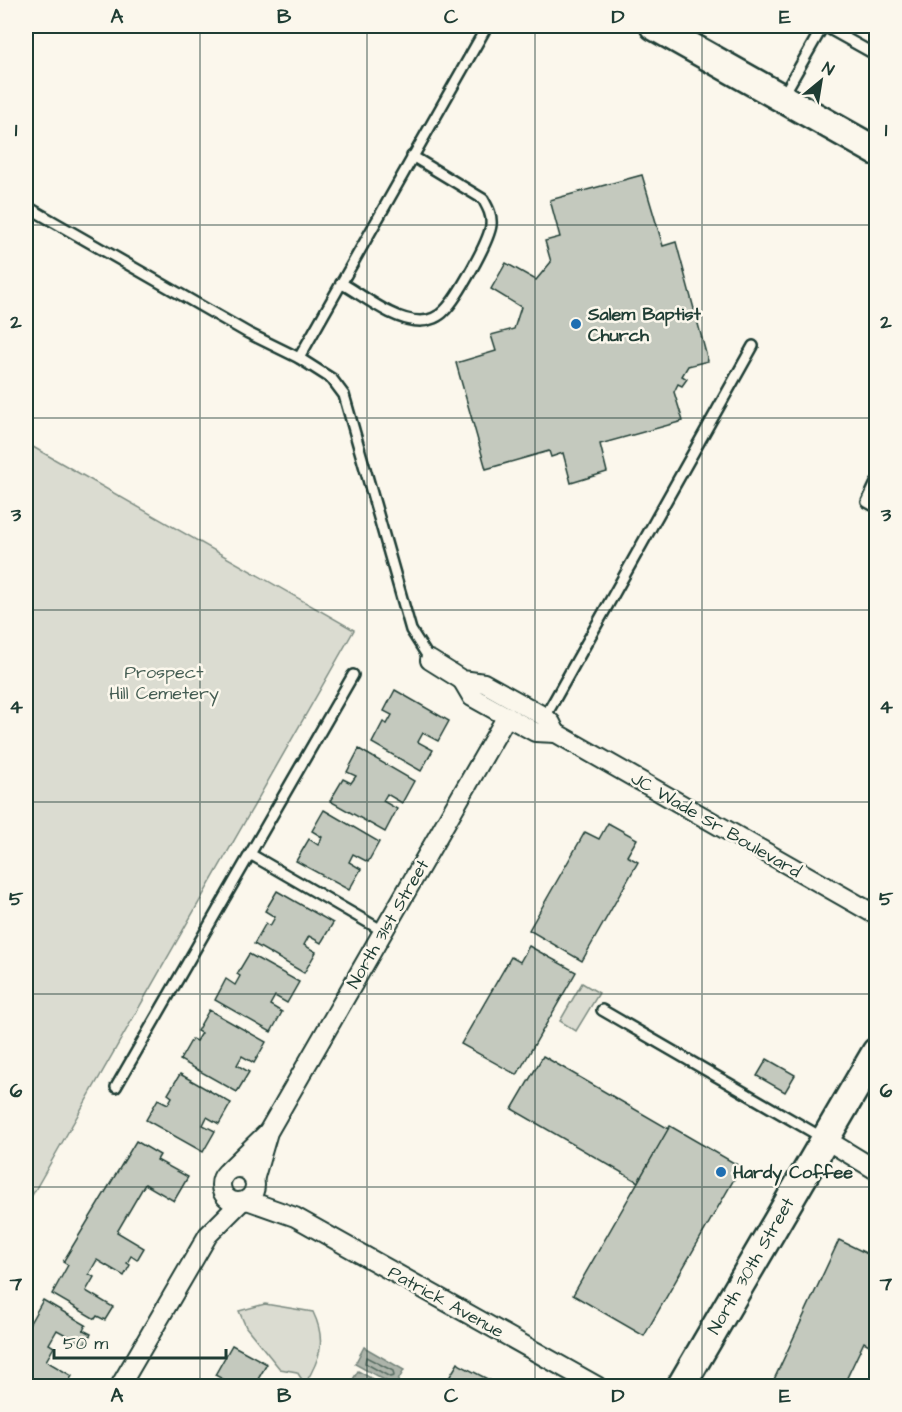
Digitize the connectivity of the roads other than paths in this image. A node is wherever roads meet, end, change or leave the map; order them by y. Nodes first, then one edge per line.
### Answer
1 (487, 26) edge
2 (654, 26) edge
3 (823, 26) edge
4 (876, 55) edge
5 (782, 98) junction
6 (876, 151) edge
7 (412, 156) junction
8 (26, 206) edge
9 (341, 283) junction
10 (753, 346) dead end
11 (299, 358) junction
12 (876, 483) edge
13 (876, 507) edge
14 (430, 660) joint
15 (353, 675) dead end
16 (462, 680) junction
17 (507, 716) junction
18 (545, 717) junction
19 (556, 733) junction
20 (250, 854) junction
21 (876, 915) edge
22 (384, 931) junction
23 (602, 1010) dead end
24 (876, 1052) edge
25 (116, 1087) dead end
26 (268, 1132) junction
27 (825, 1139) junction
28 (876, 1170) edge
29 (225, 1178) junction
30 (254, 1181) junction
31 (244, 1201) junction
32 (295, 1217) junction
33 (208, 1235) junction
34 (120, 1386) edge
35 (597, 1386) edge
36 (681, 1386) edge

1 - 7 lane
2 - 5 main road
3 - 4 lane
3 - 5 lane
5 - 6 main road
7 - 9 lane
7 - 9 lane
8 - 11 lane
9 - 11 lane
10 - 18 lane
11 - 14 lane
12 - 13 lane
14 - 16 street, JC Wade Sr Boulevard
15 - 20 lane
16 - 17 street, JC Wade Sr Boulevard
16 - 18 street, JC Wade Sr Boulevard
17 - 19 street, JC Wade Sr Boulevard
17 - 22 street, North 31st Street
18 - 19 street, JC Wade Sr Boulevard
19 - 21 street, JC Wade Sr Boulevard
20 - 22 lane
20 - 25 lane
22 - 26 street, North 31st Street
23 - 27 lane
24 - 27 main road, North 30th Street
26 - 29 street, North 31st Street
26 - 30 street, North 31st Street
27 - 28 street
27 - 36 main road, North 30th Street
29 - 30 street
29 - 31 street
29 - 33 street
30 - 31 street
30 - 32 street, Patrick Avenue
31 - 32 street, Patrick Avenue
31 - 33 street
32 - 35 street, Patrick Avenue
33 - 34 street

